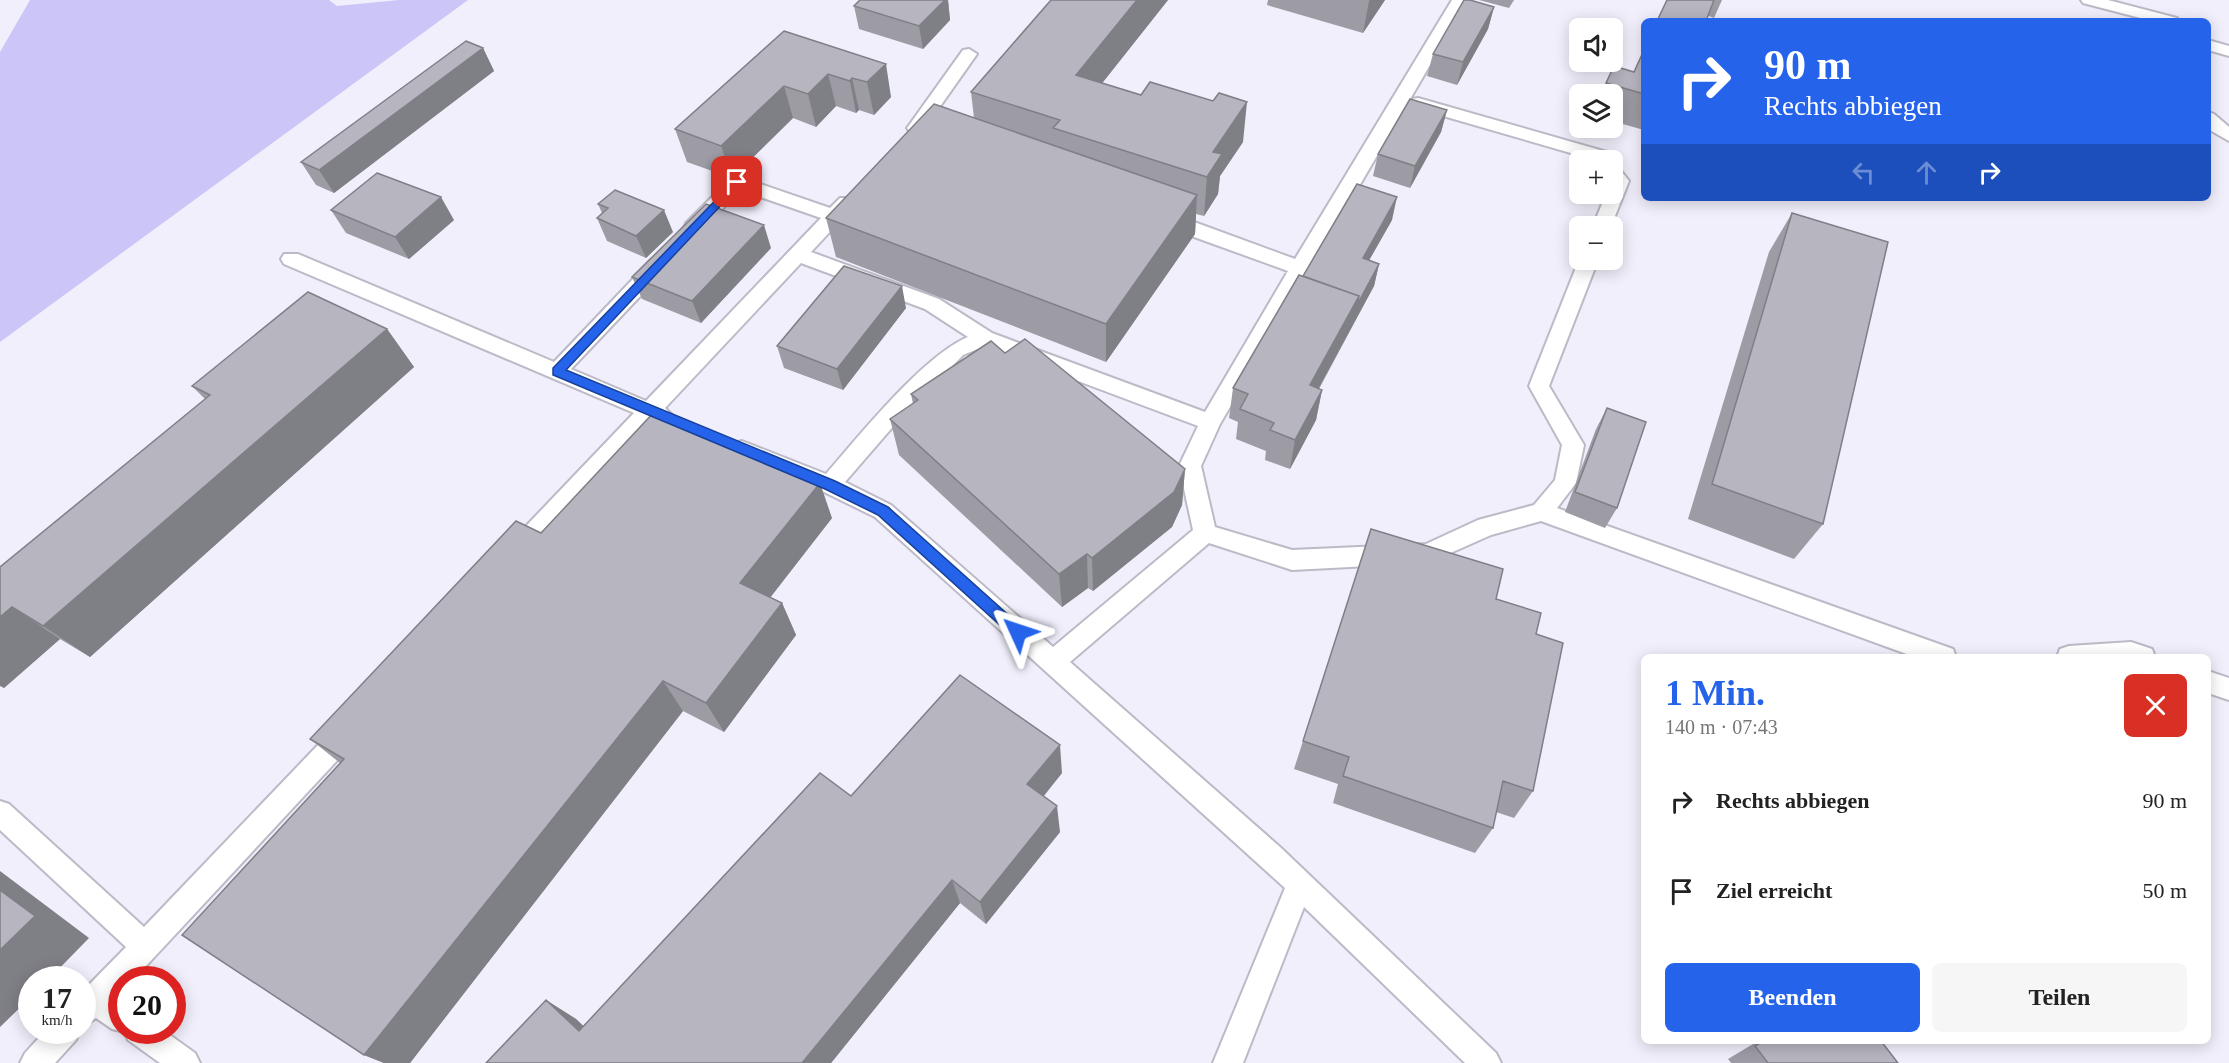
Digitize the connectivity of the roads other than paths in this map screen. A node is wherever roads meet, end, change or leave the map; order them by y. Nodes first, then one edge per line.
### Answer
1 (1460, 0) edge
2 (2089, 0) edge
3 (2120, 8) junction
4 (2131, 18) edge
5 (2159, 18) edge
6 (2211, 46) edge
7 (2229, 51) edge
8 (969, 54) dead end
9 (1401, 98) junction
10 (2211, 121) edge
11 (2229, 135) edge
12 (939, 137) edge
13 (1580, 150) edge
14 (864, 184) edge
15 (1153, 214) edge
16 (833, 216) junction
17 (798, 254) junction
18 (291, 259) dead end
19 (1299, 268) junction
20 (1585, 270) edge
21 (985, 338) junction
22 (557, 371) junction
23 (650, 411) junction
24 (1210, 422) junction
25 (681, 424) edge
26 (724, 441) edge
27 (830, 485) junction
28 (1541, 512) junction
29 (1204, 532) junction
30 (503, 566) edge
31 (1936, 654) edge
32 (2116, 654) edge
33 (2134, 654) edge
34 (1052, 663) junction
35 (2211, 682) edge
36 (2229, 689) edge
37 (365, 713) edge
38 (0, 813) edge
39 (1300, 884) junction
40 (145, 946) junction
41 (96, 998) edge
42 (53, 1044) edge
43 (158, 1044) edge
44 (35, 1063) edge
45 (185, 1063) edge
46 (1228, 1063) edge
47 (1486, 1063) edge

1 - 9 lane
2 - 3 lane
3 - 4 lane
3 - 5 lane
6 - 7 lane
8 - 12 lane
9 - 13 lane
9 - 19 lane
10 - 11 lane
14 - 16 lane
15 - 19 lane
16 - 17 lane
16 - 22 lane
17 - 21 lane
17 - 23 lane
18 - 22 lane
19 - 24 lane
20 - 28 lane
21 - 24 lane
21 - 27 lane
22 - 23 lane
23 - 25 lane
23 - 30 lane
24 - 29 lane
26 - 27 lane
27 - 34 lane
28 - 29 lane
28 - 31 lane
29 - 34 lane
32 - 33 lane
34 - 39 lane
35 - 36 lane
37 - 40 lane
38 - 40 lane
39 - 46 lane
39 - 47 lane
40 - 41 lane
42 - 44 lane
43 - 45 lane

